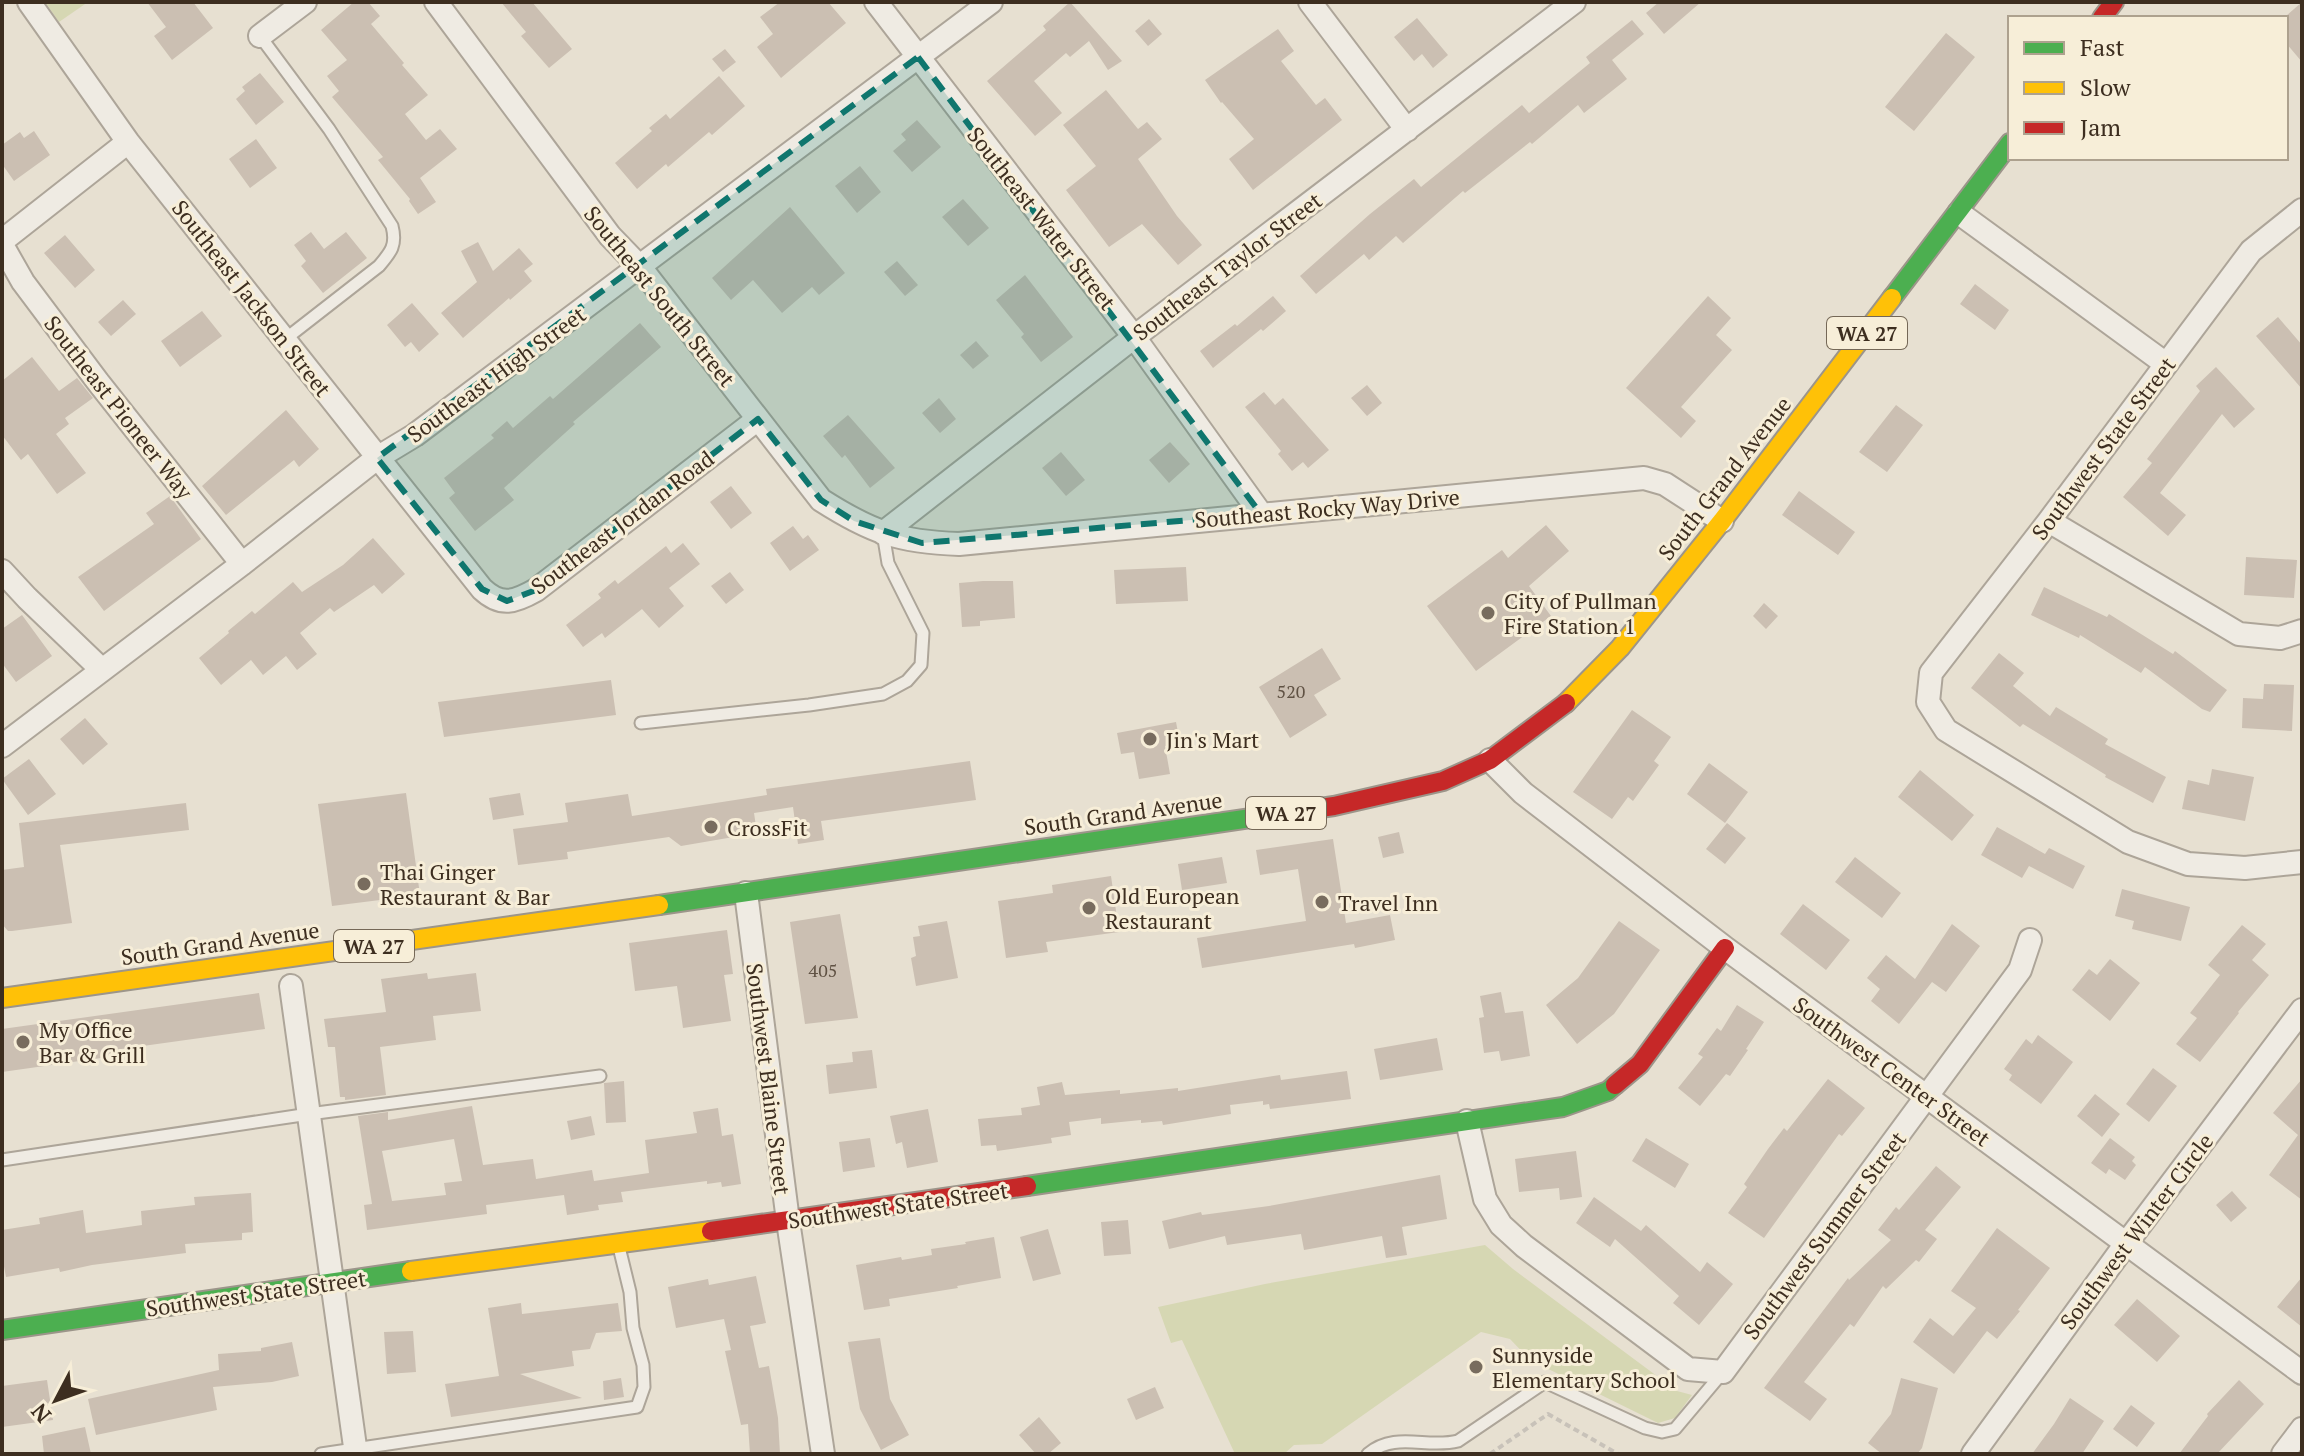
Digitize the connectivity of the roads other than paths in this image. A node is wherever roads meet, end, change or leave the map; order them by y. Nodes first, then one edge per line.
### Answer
1 (29, 2) edge
2 (305, 2) edge
3 (436, 2) edge
4 (876, 2) edge
5 (991, 2) edge
6 (1310, 2) edge
7 (1574, 2) edge
8 (260, 36) joint
9 (918, 57) junction
10 (1407, 130) junction
11 (128, 142) junction
12 (2008, 146) edge
13 (2302, 210) edge
14 (1959, 213) junction
15 (2, 243) edge
16 (640, 267) junction
17 (1134, 337) junction
18 (284, 340) junction
19 (2166, 364) junction
20 (758, 419) junction
21 (377, 458) junction
22 (1261, 514) junction
23 (1722, 521) junction
24 (2049, 521) junction
25 (883, 533) junction
26 (922, 543) joint
27 (242, 564) junction
28 (2, 571) edge
29 (482, 589) joint
30 (2302, 631) edge
31 (101, 669) junction
32 (641, 723) dead end
33 (2, 746) edge
34 (1490, 760) junction
35 (2302, 862) edge
36 (746, 893) junction
37 (2030, 940) dead end
38 (1725, 948) junction
39 (291, 986) dead end
40 (2, 998) edge
41 (2302, 1010) edge
42 (600, 1076) dead end
43 (1927, 1096) junction
44 (309, 1114) junction
45 (1467, 1121) junction
46 (2, 1160) edge
47 (788, 1221) junction
48 (618, 1244) junction
49 (2125, 1245) junction
50 (331, 1281) junction
51 (2, 1330) edge
52 (1723, 1372) junction
53 (2302, 1373) edge
54 (2302, 1429) edge
55 (356, 1452) edge
56 (321, 1454) edge
57 (823, 1454) edge
58 (1368, 1454) edge
59 (1973, 1454) edge
60 (2283, 1454) edge

1 - 11 street, Southeast Jackson Street
2 - 8 street
3 - 16 street, Southeast South Street
4 - 9 street, Southeast Water Street
5 - 9 street, Southeast High Street
6 - 10 street
7 - 10 street, Southeast Taylor Street
8 - 18 lane
9 - 16 street, Southeast High Street
9 - 17 street, Southeast Water Street
10 - 17 street, Southeast Taylor Street
11 - 15 street
11 - 18 street, Southeast Jackson Street
12 - 14 main road, South Grand Avenue / WA 27
13 - 19 street, Southwest State Street
14 - 19 street
14 - 23 main road, South Grand Avenue / WA 27
15 - 27 street, Southeast Pioneer Way
16 - 20 street, Southeast South Street
16 - 21 street, Southeast High Street
17 - 22 street, Southeast Water Street
17 - 25 street, Southeast Taylor Street
18 - 21 street, Southeast Jackson Street
19 - 24 street, Southwest State Street
20 - 25 street, Southeast South Street
20 - 29 street, Southeast Jordan Road
21 - 27 street, Southeast High Street
21 - 29 street, Southeast Jackson Street
22 - 23 street, Southeast Rocky Way Drive
22 - 26 street, Southeast Rocky Way Drive
23 - 34 main road, South Grand Avenue / WA 27
24 - 30 street
24 - 35 street, Southwest State Street
25 - 26 street, Southeast South Street
25 - 32 lane
27 - 31 street, Southeast High Street
28 - 31 street
31 - 33 street, Southeast High Street
34 - 36 main road, South Grand Avenue / WA 27
34 - 38 street, Southwest Center Street
36 - 40 main road, South Grand Avenue / WA 27
36 - 47 street, Southwest Blaine Street
37 - 43 street, Southwest Summer Street
38 - 43 street, Southwest Center Street
38 - 45 main road, Southwest State Street
39 - 44 street
41 - 49 street, Southwest Winter Circle
42 - 44 lane
43 - 49 street, Southwest Center Street
43 - 52 street, Southwest Summer Street
44 - 46 lane
44 - 50 street
45 - 47 main road, Southwest State Street
45 - 52 street
47 - 48 main road, Southwest State Street
47 - 57 street, Southwest Blaine Street
48 - 50 main road, Southwest State Street
48 - 55 lane
49 - 53 street, Southwest Center Street
49 - 59 street, Southwest Winter Circle
50 - 51 main road, Southwest State Street
50 - 55 street
52 - 58 lane
54 - 60 street
55 - 56 lane

